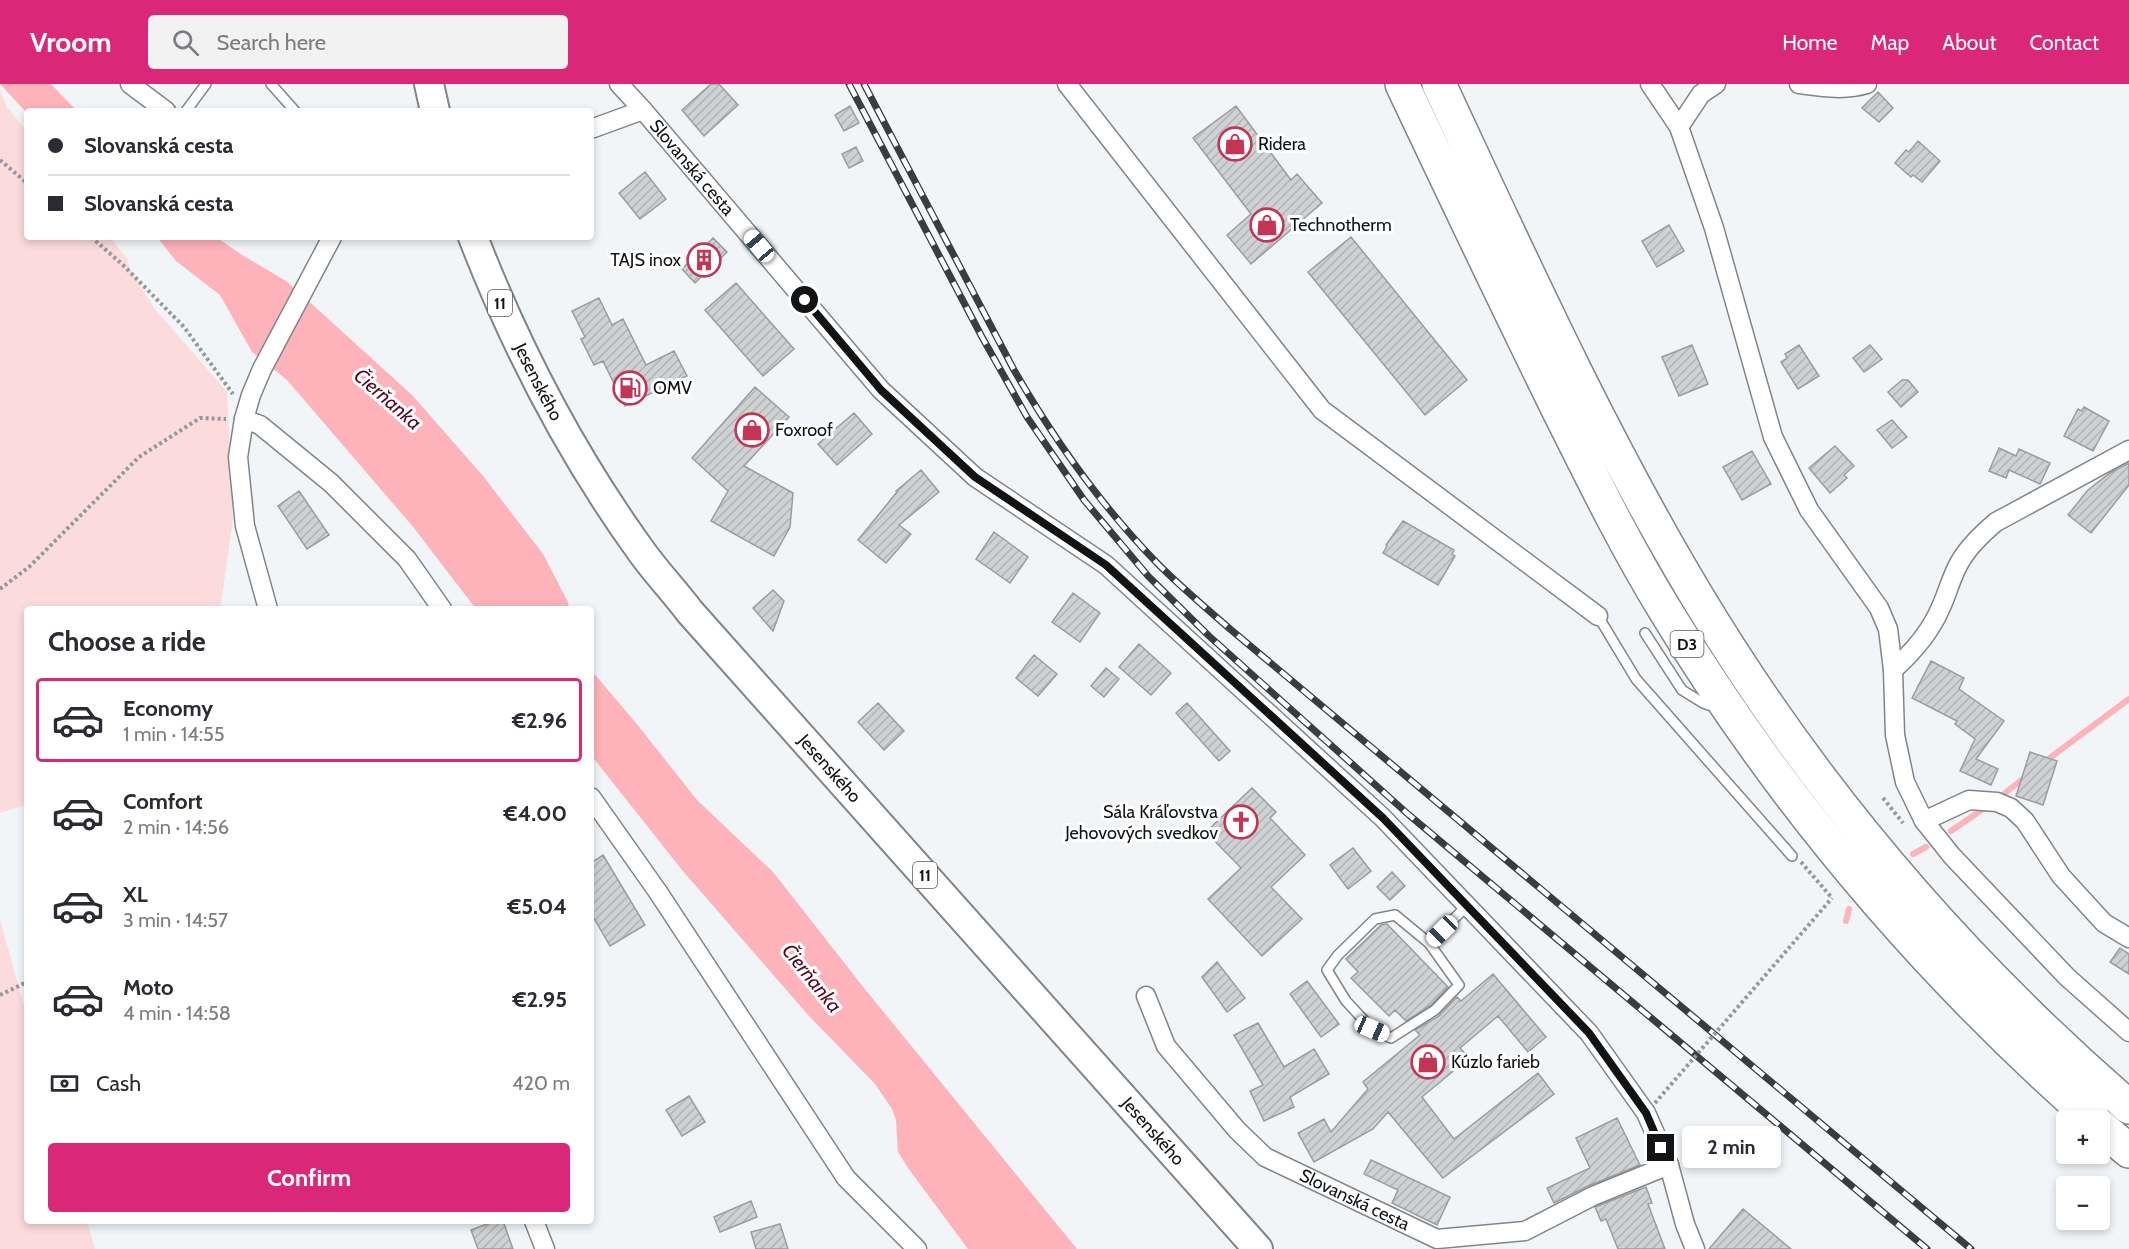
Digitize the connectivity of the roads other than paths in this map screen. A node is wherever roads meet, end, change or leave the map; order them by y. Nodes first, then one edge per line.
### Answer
1 (130, 84) edge
2 (206, 84) edge
3 (271, 84) edge
4 (429, 84) edge
5 (619, 84) edge
6 (1067, 84) edge
7 (1402, 84) edge
8 (1439, 84) edge
9 (1650, 84) edge
10 (1716, 84) edge
11 (1799, 84) edge
12 (1867, 84) edge
13 (162, 108) edge
14 (188, 108) edge
15 (292, 108) edge
16 (434, 108) edge
17 (643, 110) junction
18 (1679, 127) junction
19 (594, 128) edge
20 (330, 240) edge
21 (474, 240) edge
22 (245, 416) junction
23 (2129, 450) edge
24 (266, 606) edge
25 (440, 606) edge
26 (1598, 616) joint
27 (1645, 633) dead end
28 (1893, 670) junction
29 (1732, 713) junction
30 (594, 801) edge
31 (1917, 826) junction
32 (1792, 856) dead end
33 (1467, 906) junction
34 (2129, 938) edge
35 (1430, 943) junction
36 (1146, 996) dead end
37 (2129, 1032) edge
38 (2129, 1107) edge
39 (2083, 1110) edge
40 (2110, 1135) edge
41 (2129, 1151) edge
42 (1669, 1166) junction
43 (535, 1224) edge
44 (545, 1249) edge
45 (916, 1249) edge
46 (1258, 1249) edge
47 (1695, 1249) edge

1 - 13 street
2 - 14 lane
3 - 15 lane
4 - 16 main road
5 - 17 street, Slovanská cesta
6 - 26 street
7 - 29 highway, D3
8 - 38 highway, D3
9 - 18 street
10 - 18 street
11 - 12 street
17 - 19 street
17 - 33 street, Slovanská cesta
18 - 28 street
20 - 22 street
21 - 46 main road, Jesenského / 11
22 - 24 street
22 - 25 street
23 - 28 street
26 - 32 lane
27 - 29 lane
28 - 31 street
29 - 39 highway, D3
30 - 45 street
31 - 34 street
31 - 37 street
33 - 35 lane
33 - 42 street, Slovanská cesta
35 - 35 lane
36 - 42 street, Slovanská cesta
40 - 41 highway
42 - 47 street, Slovanská cesta
43 - 44 street

